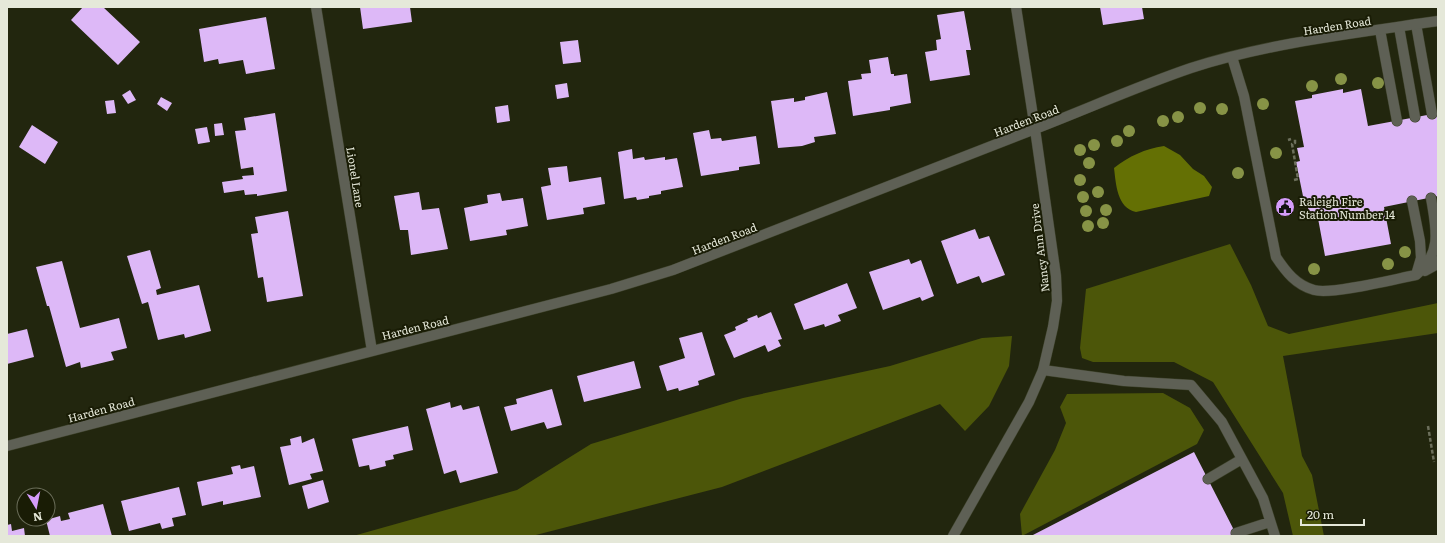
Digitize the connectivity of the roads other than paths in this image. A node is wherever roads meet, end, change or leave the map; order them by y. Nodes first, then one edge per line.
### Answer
1 (316, 7) edge
2 (1016, 7) edge
3 (1438, 21) edge
4 (1416, 24) junction
5 (1399, 27) junction
6 (1380, 30) junction
7 (1232, 57) junction
8 (1432, 114) dead end
9 (1416, 117) dead end
10 (1397, 121) dead end
11 (1035, 129) junction
12 (1431, 198) dead end
13 (1412, 201) dead end
14 (1438, 261) edge
15 (1438, 268) edge
16 (1416, 275) junction
17 (372, 351) junction
18 (1043, 370) junction
19 (7, 446) edge
20 (1242, 459) junction
21 (1208, 480) dead end
22 (1270, 522) junction
23 (1236, 533) dead end
24 (953, 536) edge
25 (1274, 536) edge

1 - 17 street, Lionel Lane
2 - 11 street, Nancy Ann Drive
3 - 4 street, Harden Road
4 - 5 street, Harden Road
4 - 8 street
5 - 6 street, Harden Road
5 - 9 street
6 - 7 street, Harden Road
6 - 10 street
7 - 11 street, Harden Road
7 - 16 street
11 - 17 street, Harden Road
11 - 18 street, Nancy Ann Drive
12 - 16 street
13 - 16 street
14 - 16 street
15 - 16 street
17 - 19 street, Harden Road
18 - 20 street
18 - 24 street, Nancy Ann Drive
20 - 21 street
20 - 22 street
22 - 23 street
22 - 25 street

